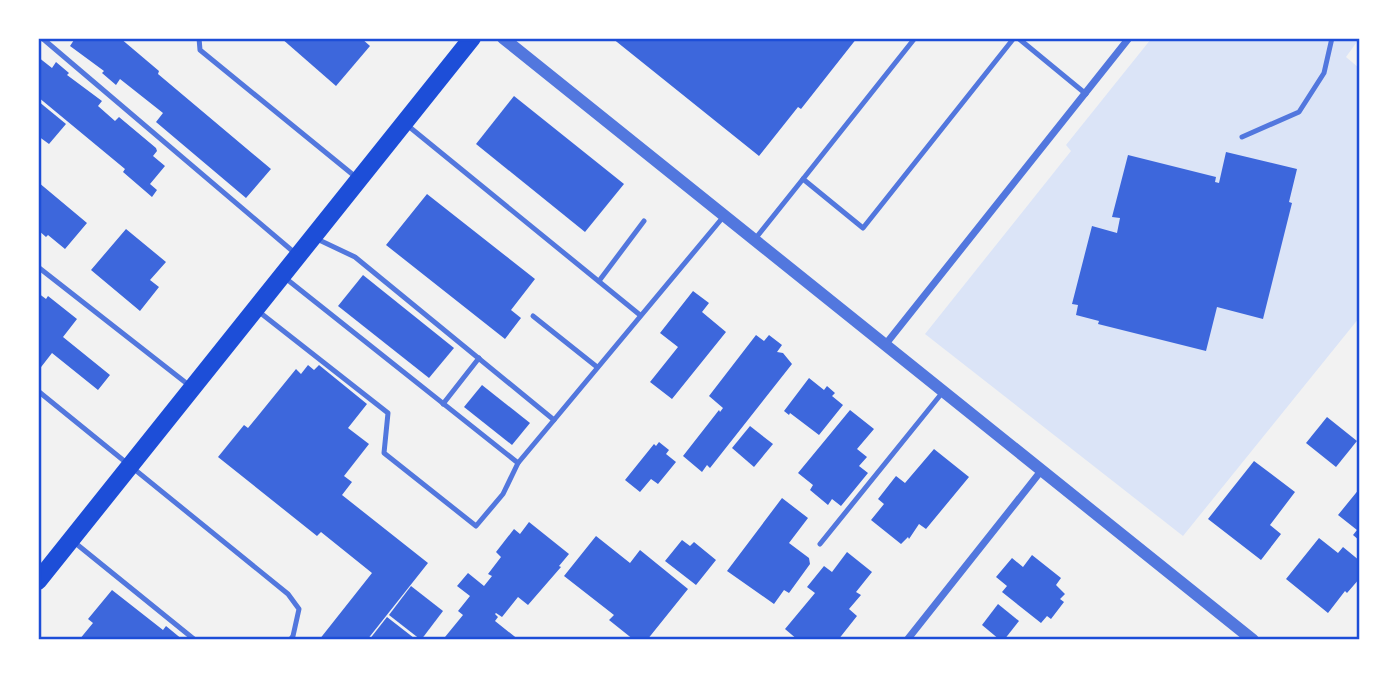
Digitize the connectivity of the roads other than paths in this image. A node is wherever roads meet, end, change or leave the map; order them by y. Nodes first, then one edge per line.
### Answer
1 (42, 38) edge
2 (199, 38) edge
3 (472, 38) edge
4 (503, 38) edge
5 (915, 38) edge
6 (1016, 38) edge
7 (1129, 38) edge
8 (1332, 38) edge
9 (1086, 94) junction
10 (404, 123) junction
11 (1242, 137) dead end
12 (803, 179) junction
13 (360, 180) junction
14 (724, 216) junction
15 (643, 221) dead end
16 (313, 237) junction
17 (755, 240) junction
18 (298, 255) junction
19 (38, 267) edge
20 (282, 275) junction
21 (599, 281) junction
22 (255, 309) junction
23 (640, 315) junction
24 (533, 316) dead end
25 (885, 345) junction
26 (479, 358) junction
27 (597, 367) junction
28 (193, 388) junction
29 (38, 391) edge
30 (942, 393) junction
31 (443, 404) junction
32 (554, 419) junction
33 (518, 463) junction
34 (132, 466) junction
35 (1041, 471) junction
36 (71, 540) junction
37 (820, 544) dead end
38 (38, 581) edge
39 (195, 639) edge
40 (290, 639) edge
41 (907, 639) edge
42 (1253, 639) edge

1 - 18 lane
2 - 13 lane
3 - 10 main road
4 - 14 street
5 - 12 lane
6 - 9 lane
6 - 12 lane
7 - 9 street
8 - 11 lane
9 - 25 street
10 - 13 main road
10 - 21 lane
12 - 17 lane
13 - 16 main road
14 - 17 street
14 - 23 lane
15 - 21 lane
16 - 18 main road
16 - 26 lane
17 - 25 street
18 - 20 main road
19 - 28 lane
20 - 22 main road
20 - 31 lane
21 - 23 lane
22 - 28 main road
22 - 33 lane
23 - 27 lane
24 - 27 lane
25 - 30 street
26 - 31 lane
26 - 32 lane
27 - 32 lane
28 - 34 main road
29 - 34 lane
30 - 35 street
30 - 37 lane
31 - 33 lane
32 - 33 lane
34 - 36 main road
34 - 40 lane
35 - 41 street
35 - 42 street
36 - 38 main road
36 - 39 lane

